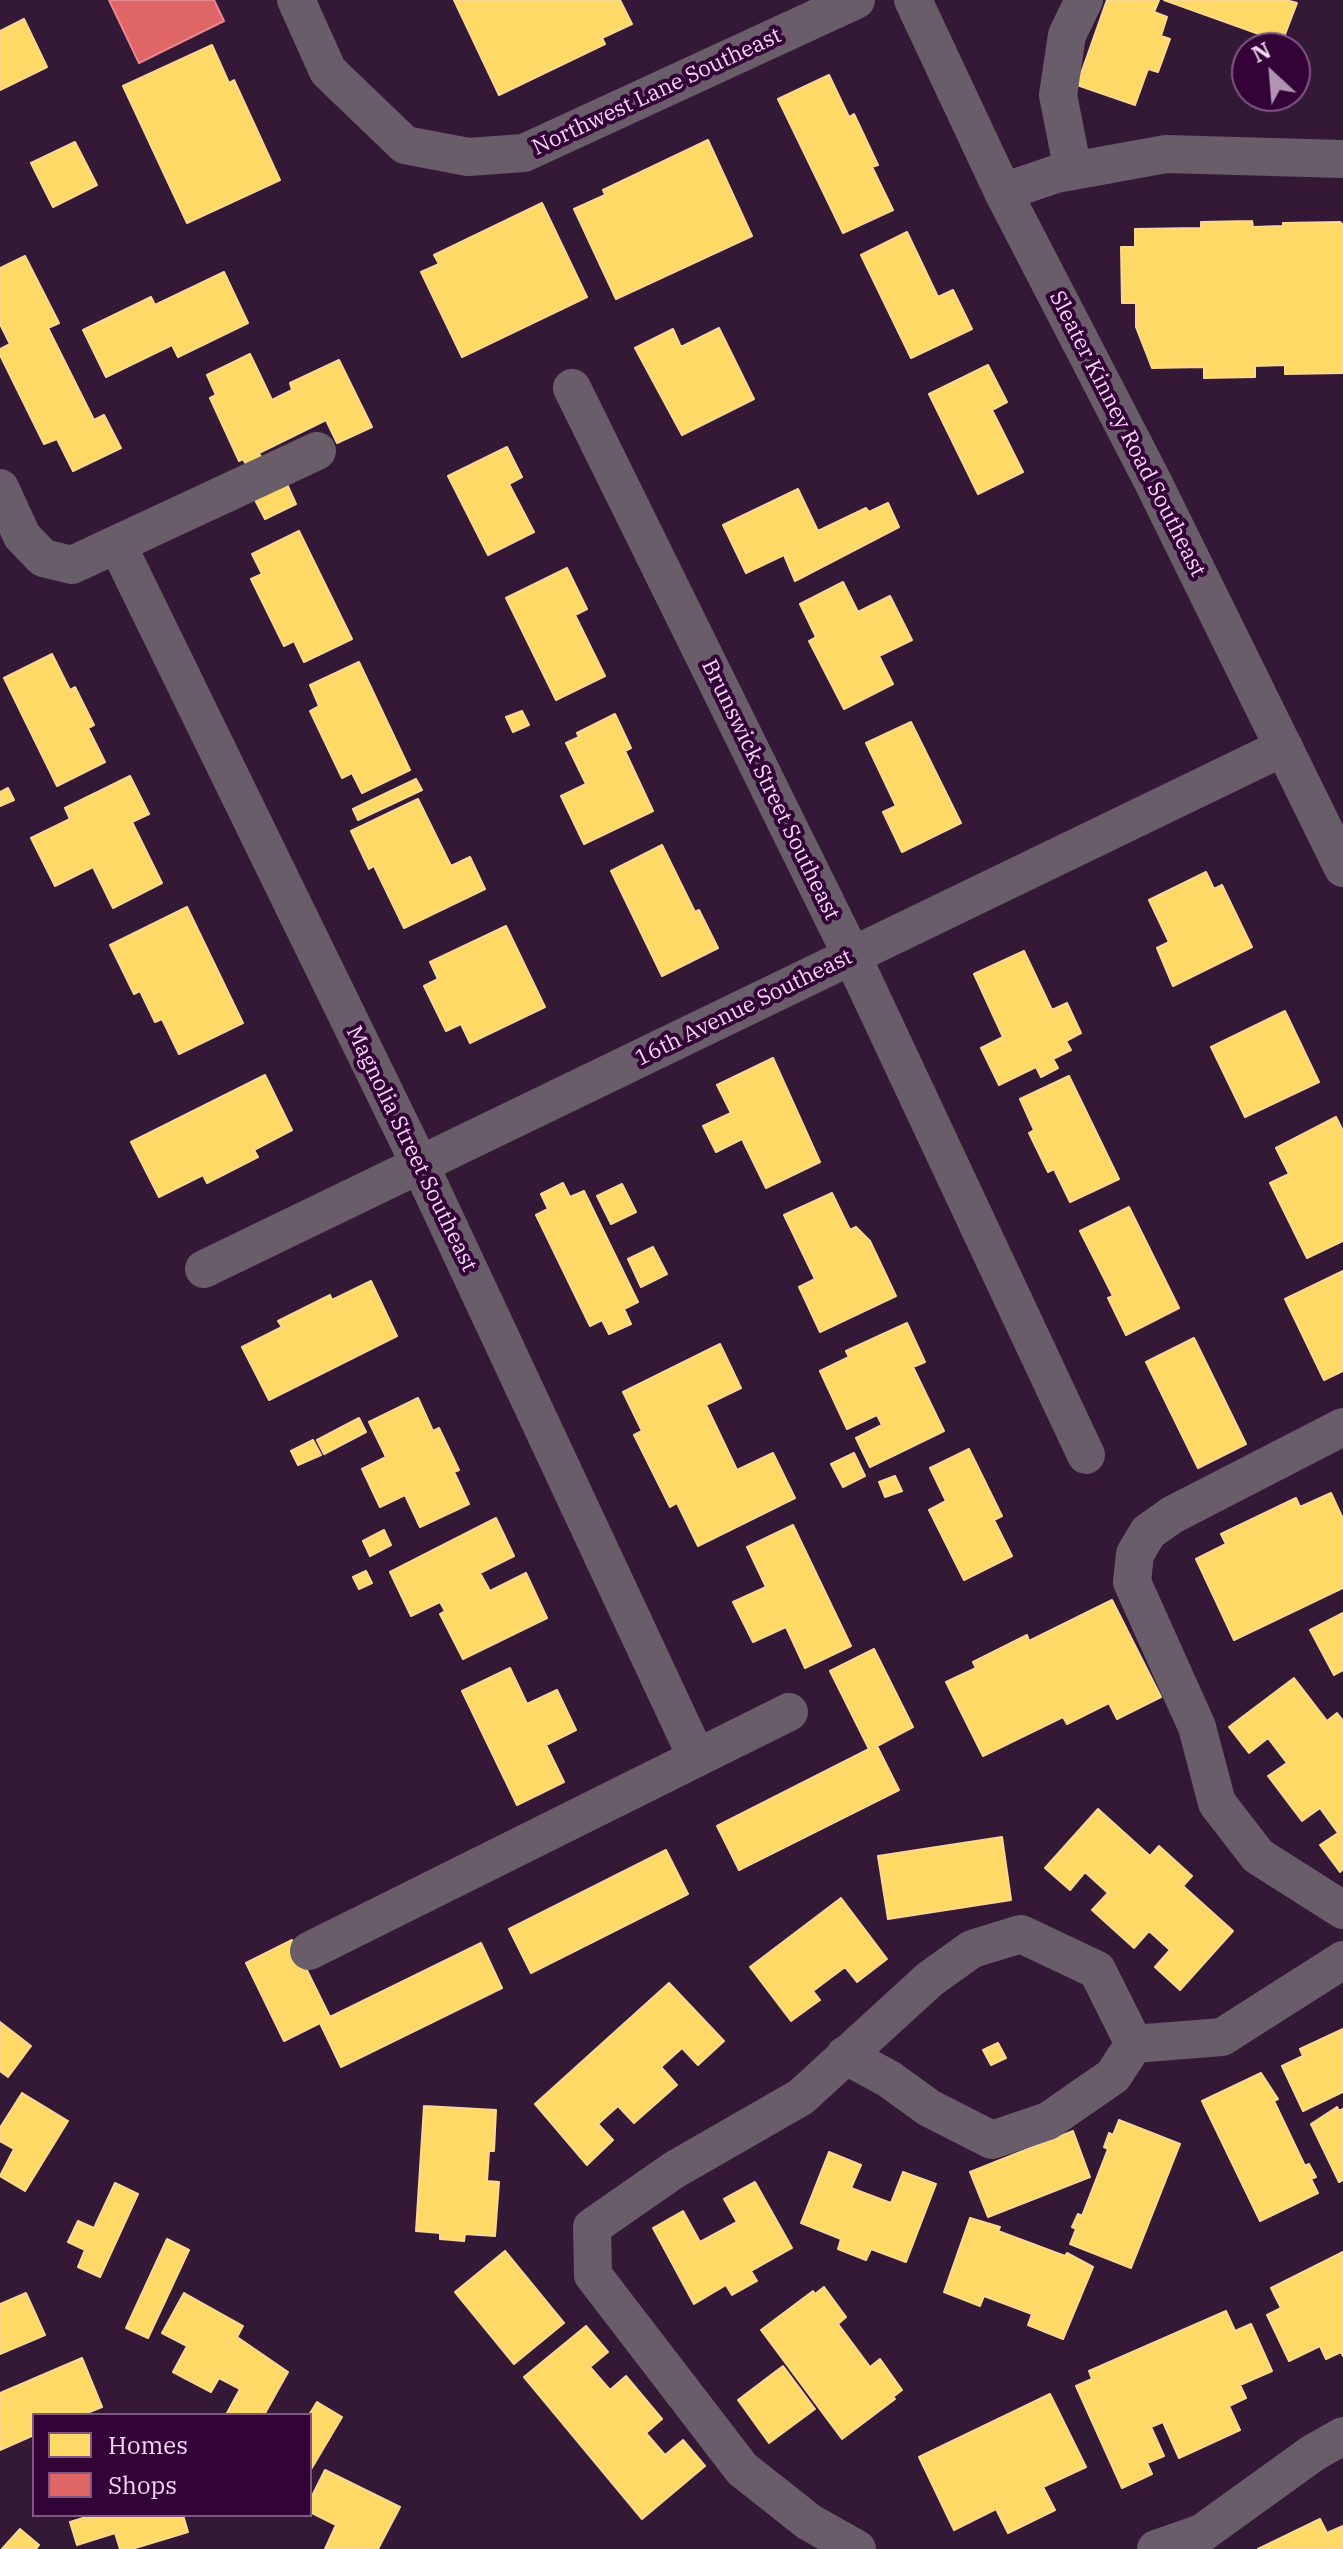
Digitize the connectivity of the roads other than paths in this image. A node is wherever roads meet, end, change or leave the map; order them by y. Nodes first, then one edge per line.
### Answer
1 (296, 0) edge
2 (856, 0) edge
3 (913, 0) edge
4 (1084, 0) edge
5 (1343, 159) edge
6 (1073, 171) junction
7 (1003, 192) junction
8 (572, 388) dead end
9 (317, 451) dead end
10 (0, 488) edge
11 (118, 546) junction
12 (1284, 747) junction
13 (1343, 868) edge
14 (852, 956) junction
15 (420, 1165) junction
16 (204, 1269) dead end
17 (1343, 1427) edge
18 (1086, 1455) dead end
19 (789, 1712) dead end
20 (696, 1756) junction
21 (1343, 1910) edge
22 (309, 1951) dead end
23 (1343, 1960) edge
24 (1134, 2044) junction
25 (845, 2055) junction
26 (1343, 2436) edge
27 (857, 2549) edge
28 (1156, 2549) edge

1 - 2 street, Northwest Lane Southeast
3 - 7 street, Sleater Kinney Road Southeast
4 - 6 street
5 - 6 street
6 - 7 street
7 - 12 street, Sleater Kinney Road Southeast
8 - 14 street, Brunswick Street Southeast
9 - 11 street
10 - 11 street
11 - 15 street, Magnolia Street Southeast
12 - 13 street, Sleater Kinney Road Southeast
12 - 14 street, 16th Avenue Southeast
14 - 15 street, 16th Avenue Southeast
14 - 18 street, Brunswick Street Southeast
15 - 16 street, 16th Avenue Southeast
15 - 20 street, Magnolia Street Southeast
17 - 21 street
19 - 20 street
20 - 22 street
23 - 24 street
24 - 25 street
24 - 25 street
25 - 27 street
26 - 28 street

